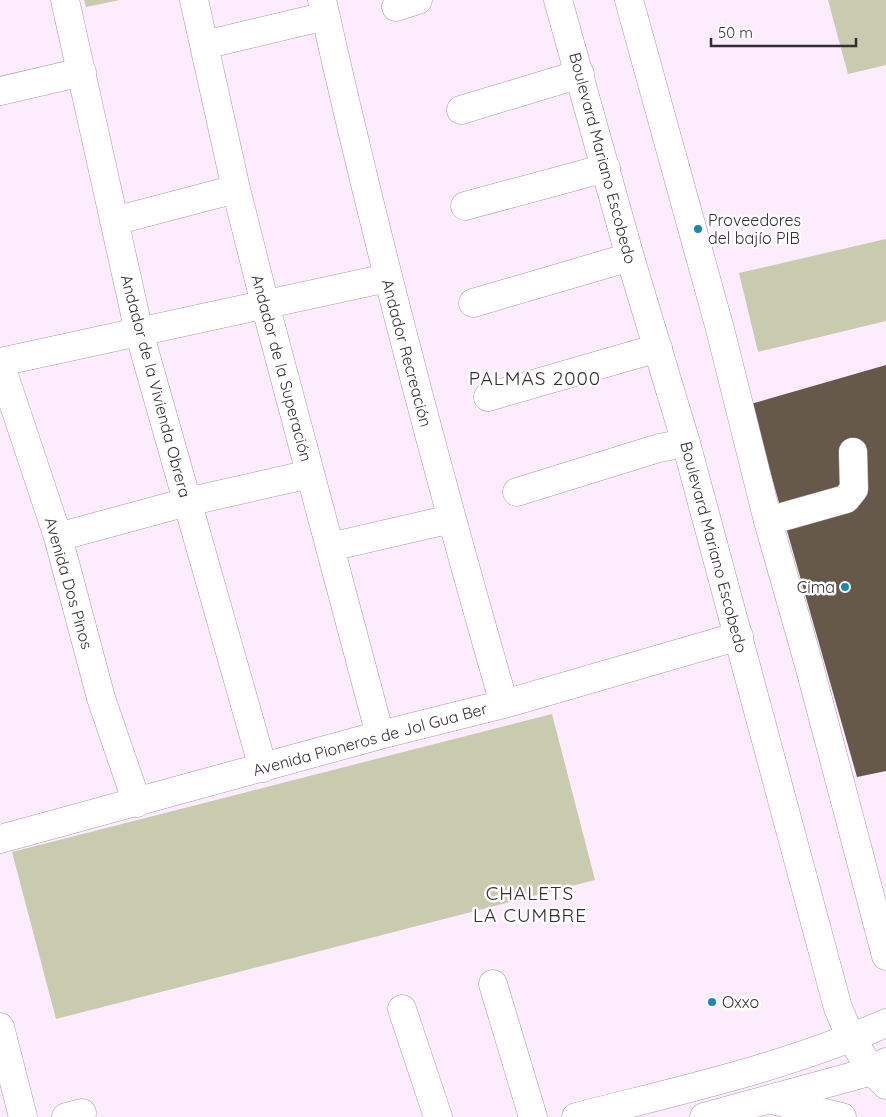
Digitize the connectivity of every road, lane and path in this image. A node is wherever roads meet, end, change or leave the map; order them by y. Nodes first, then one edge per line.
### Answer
1 (66, 0) edge
2 (194, 0) edge
3 (558, 0) edge
4 (629, 0) edge
5 (324, 8) edge
6 (204, 45) junction
7 (82, 72) junction
8 (580, 74) junction
9 (0, 91) edge
10 (461, 110) dead end
11 (606, 168) junction
12 (236, 189) junction
13 (465, 206) dead end
14 (114, 221) junction
15 (630, 257) junction
16 (387, 278) junction
17 (265, 304) junction
18 (473, 304) dead end
19 (140, 332) junction
20 (658, 348) junction
21 (0, 362) edge
22 (488, 397) dead end
23 (686, 443) junction
24 (853, 452) dead end
25 (310, 474) junction
26 (516, 492) dead end
27 (187, 502) junction
28 (451, 519) junction
29 (768, 521) junction
30 (58, 537) junction
31 (330, 548) junction
32 (739, 636) junction
33 (504, 704) junction
34 (380, 735) junction
35 (263, 768) junction
36 (136, 803) junction
37 (0, 839) edge
38 (886, 956) edge
39 (493, 984) dead end
40 (402, 1009) dead end
41 (886, 1023) edge
42 (0, 1027) edge
43 (851, 1038) junction
44 (881, 1073) edge
45 (770, 1100) junction
46 (23, 1117) edge
47 (438, 1117) edge
48 (533, 1117) edge
49 (576, 1117) edge
50 (704, 1117) edge
51 (842, 1117) edge

1 - 7 street, Andador de la Vivienda Obrera
2 - 6 street, Andador de la Superación
3 - 8 street, Boulevard Mariano Escobedo
4 - 29 street
5 - 6 street
5 - 16 street, Andador Recreación
6 - 12 street, Andador de la Superación
7 - 9 street
7 - 14 street, Andador de la Vivienda Obrera
8 - 10 street
8 - 11 street, Boulevard Mariano Escobedo
11 - 13 street
11 - 15 street, Boulevard Mariano Escobedo
12 - 14 street
12 - 17 street, Andador de la Superación
14 - 19 street, Andador de la Vivienda Obrera
15 - 18 street
15 - 20 street, Boulevard Mariano Escobedo
16 - 17 street
16 - 28 street, Andador Recreación
17 - 19 street
17 - 25 street, Andador de la Superación
19 - 21 street
19 - 27 street, Andador de la Vivienda Obrera
20 - 22 street
20 - 23 street, Boulevard Mariano Escobedo
21 - 30 street, Avenida Dos Pinos
23 - 26 street
23 - 32 street, Boulevard Mariano Escobedo
24 - 29 street
25 - 27 street
25 - 31 street, Andador de la Superación
27 - 30 street
27 - 35 street, Andador de la Vivienda Obrera
28 - 31 street
28 - 33 street, Andador Recreación
29 - 38 street
30 - 36 street, Avenida Dos Pinos
31 - 34 street, Andador de la Superación
32 - 33 street, Avenida Pioneros de Jol Gua Ber
32 - 43 street, Boulevard Mariano Escobedo
33 - 34 street, Avenida Pioneros de Jol Gua Ber
34 - 35 street, Avenida Pioneros de Jol Gua Ber
35 - 36 street, Avenida Pioneros de Jol Gua Ber
36 - 37 street, Avenida Pioneros de Jol Gua Ber
39 - 48 street
40 - 47 street
41 - 43 street
42 - 46 street
43 - 44 street, Boulevard Mariano Escobedo
43 - 49 street
44 - 45 street
45 - 50 street
45 - 51 street

